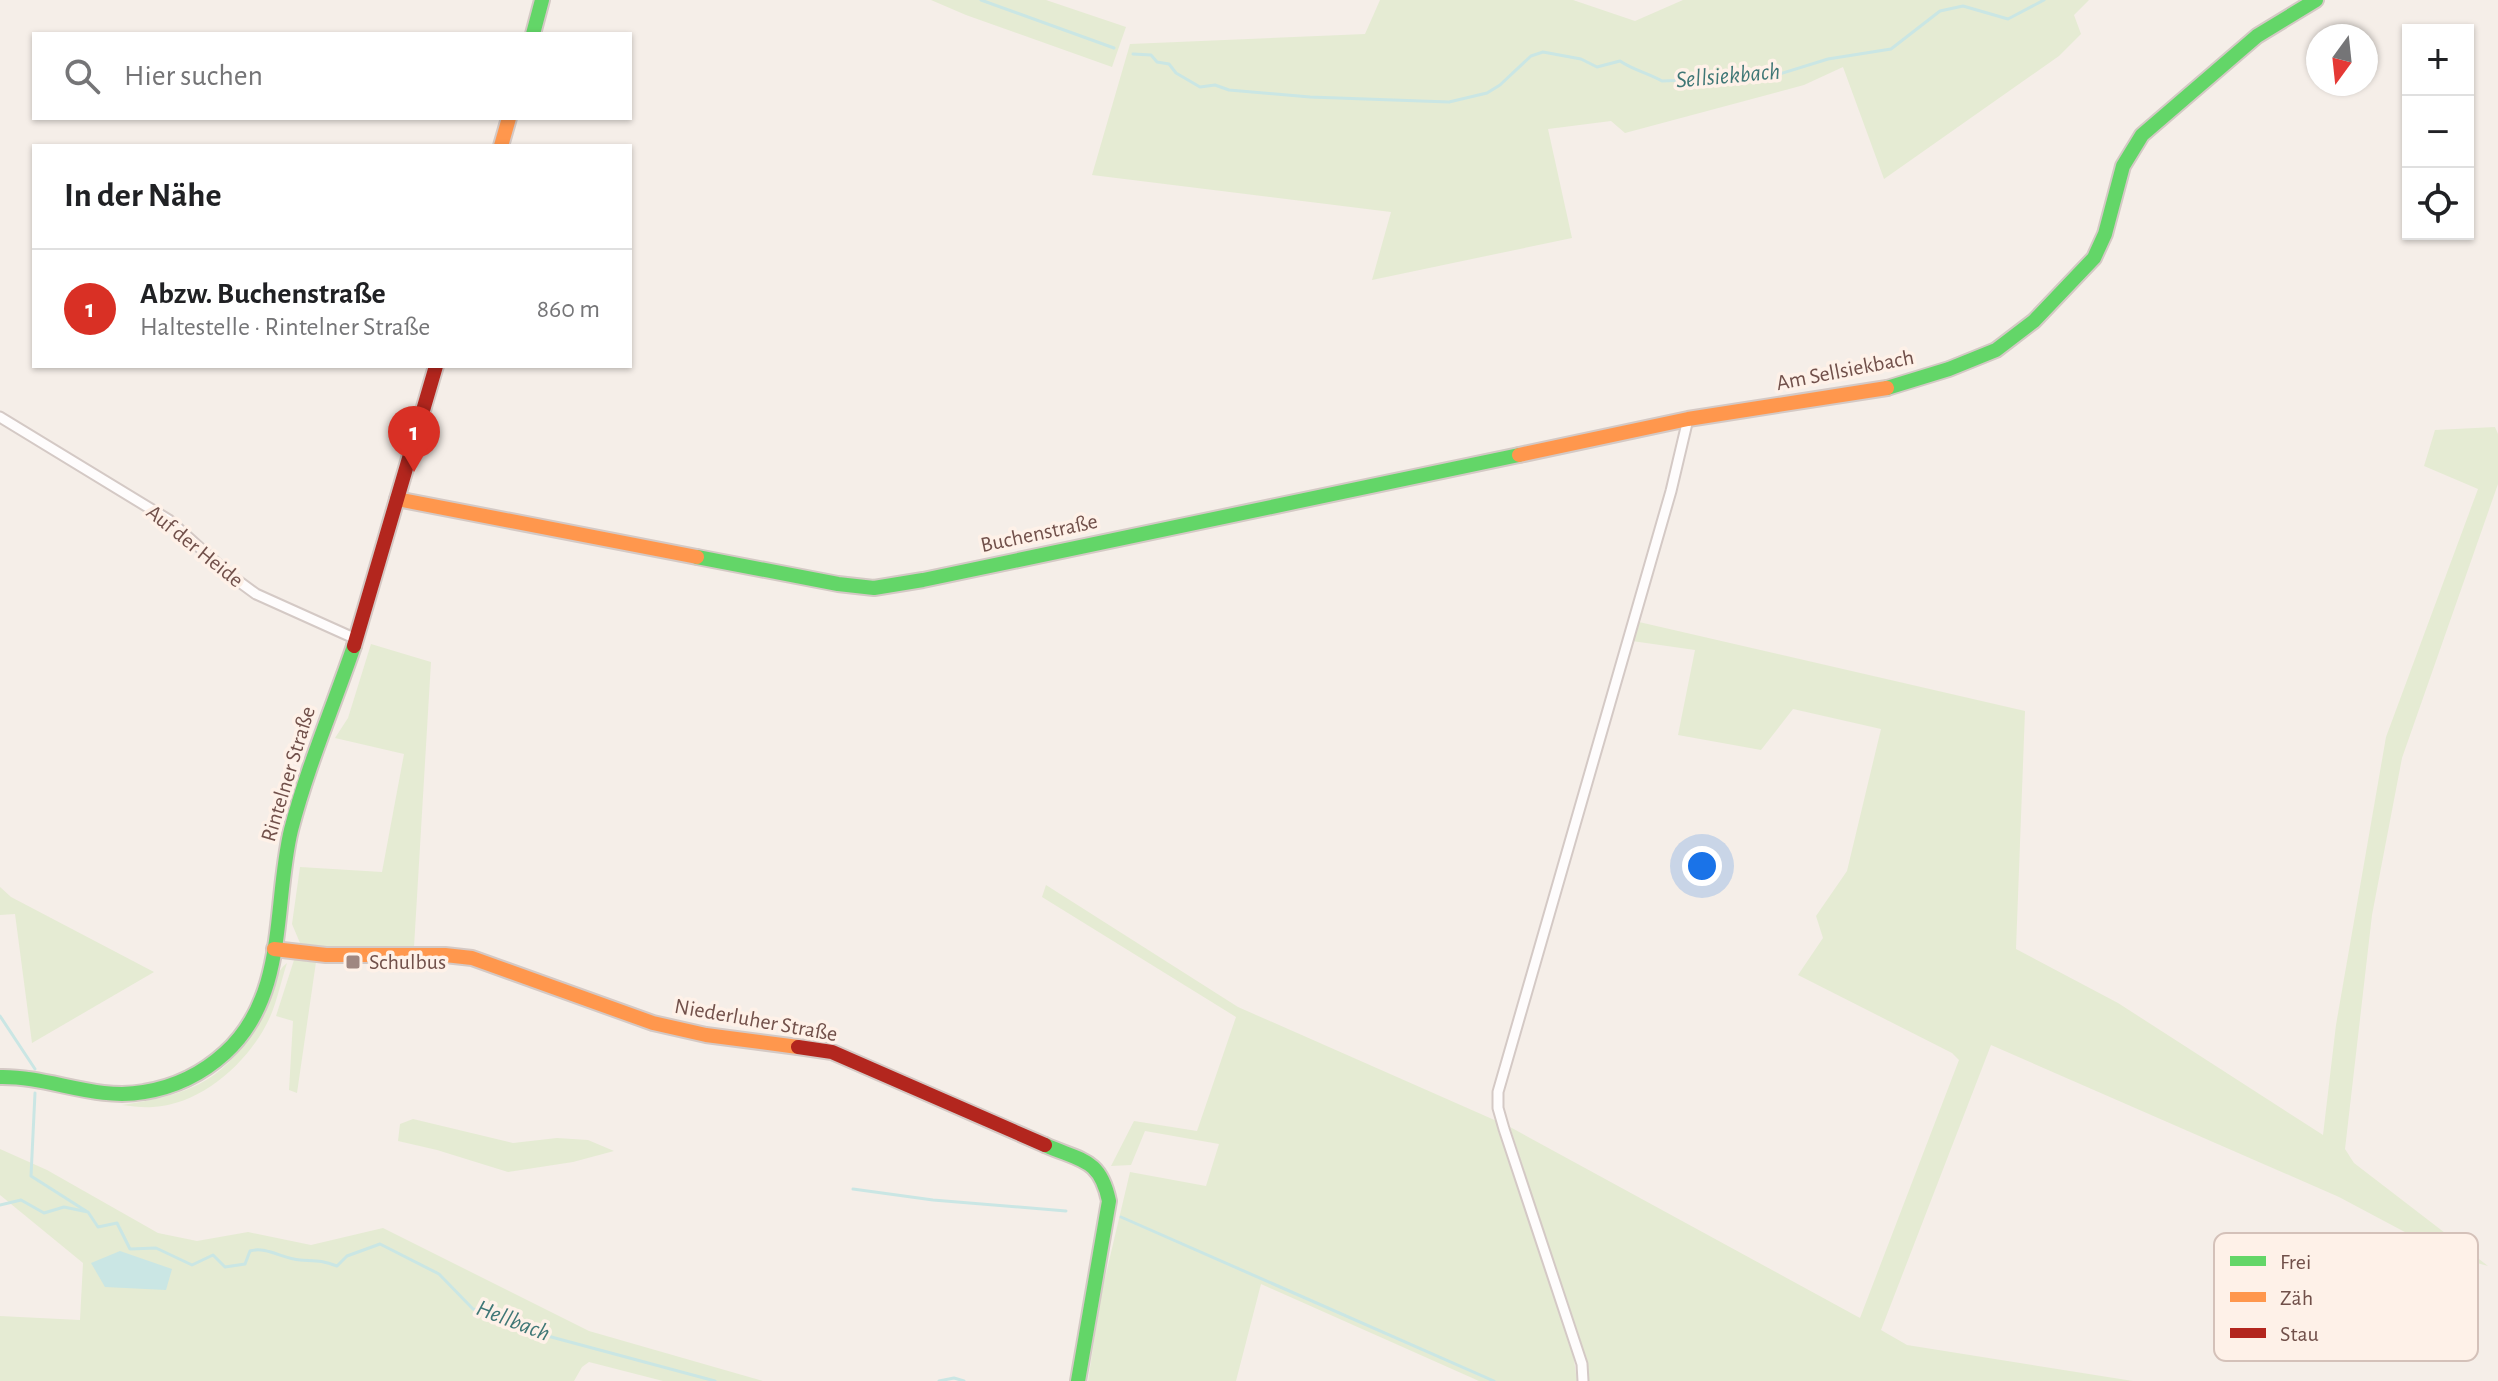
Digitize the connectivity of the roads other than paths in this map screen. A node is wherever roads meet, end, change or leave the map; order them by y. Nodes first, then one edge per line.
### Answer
1 (542, 0) edge
2 (2316, 0) edge
3 (534, 32) edge
4 (508, 120) edge
5 (502, 144) edge
6 (435, 368) edge
7 (0, 417) edge
8 (1688, 419) junction
9 (397, 499) junction
10 (356, 639) junction
11 (274, 949) junction
12 (0, 1077) edge
13 (1078, 1381) edge
14 (1583, 1381) edge

1 - 3 street
2 - 8 street, Am Sellsiekbach
4 - 5 street
6 - 9 street, Rintelner Straße
7 - 10 street, Auf der Heide
8 - 9 street, Buchenstraße
8 - 14 street
9 - 10 street, Rintelner Straße
10 - 11 street, Rintelner Straße
11 - 12 street, Rintelner Straße
11 - 13 street, Niederluher Straße

